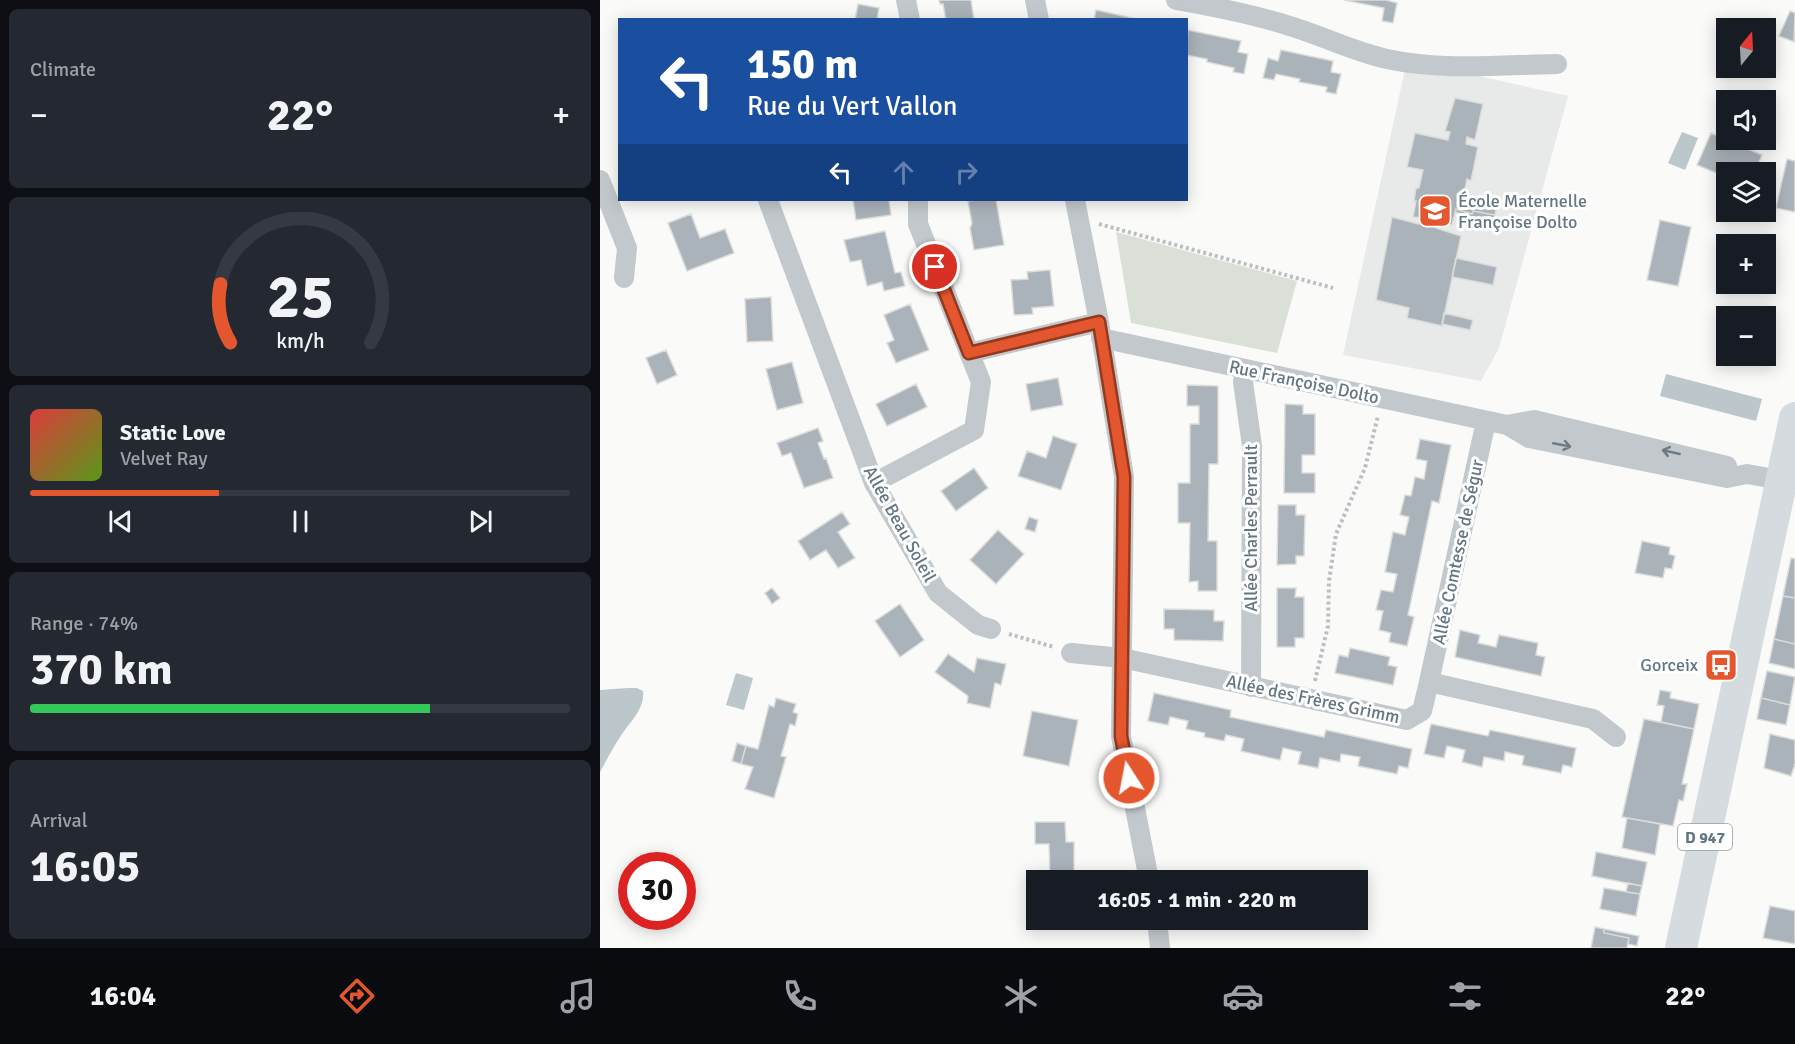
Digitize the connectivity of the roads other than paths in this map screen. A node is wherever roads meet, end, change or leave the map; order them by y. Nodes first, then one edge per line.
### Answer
1 (906, 0) edge
2 (1035, 0) edge
3 (1176, 0) edge
4 (910, 18) edge
5 (1039, 18) edge
6 (1557, 64) dead end
7 (600, 180) edge
8 (768, 201) edge
9 (918, 201) edge
10 (1076, 209) edge
11 (624, 278) dead end
12 (1100, 330) junction
13 (969, 353) junction
14 (1246, 370) junction
15 (1795, 418) edge
16 (1486, 421) junction
17 (1788, 481) edge
18 (874, 483) junction
19 (991, 629) road end
20 (1071, 653) road end
21 (1122, 658) junction
22 (1429, 682) junction
23 (1251, 687) junction
24 (1616, 737) dead end
25 (1147, 870) edge
26 (1158, 930) edge
27 (1160, 948) edge
28 (1682, 948) edge

1 - 4 street
2 - 5 street
3 - 6 street
7 - 11 street
8 - 18 street, Allée Beau Soleil
9 - 13 street
10 - 12 street
12 - 13 street
12 - 14 street, Rue Françoise Dolto
12 - 21 street
13 - 18 street
14 - 16 street, Rue Françoise Dolto
14 - 23 street, Allée Charles Perrault
15 - 17 main road, D 947
16 - 17 street, Rue Françoise Dolto
16 - 22 street, Allée Comtesse de Ségur
17 - 28 main road, D 947
18 - 19 street, Allée Beau Soleil
20 - 21 street
21 - 23 street, Allée des Frères Grimm
21 - 25 street
22 - 23 street, Allée des Frères Grimm
22 - 24 street
26 - 27 street

